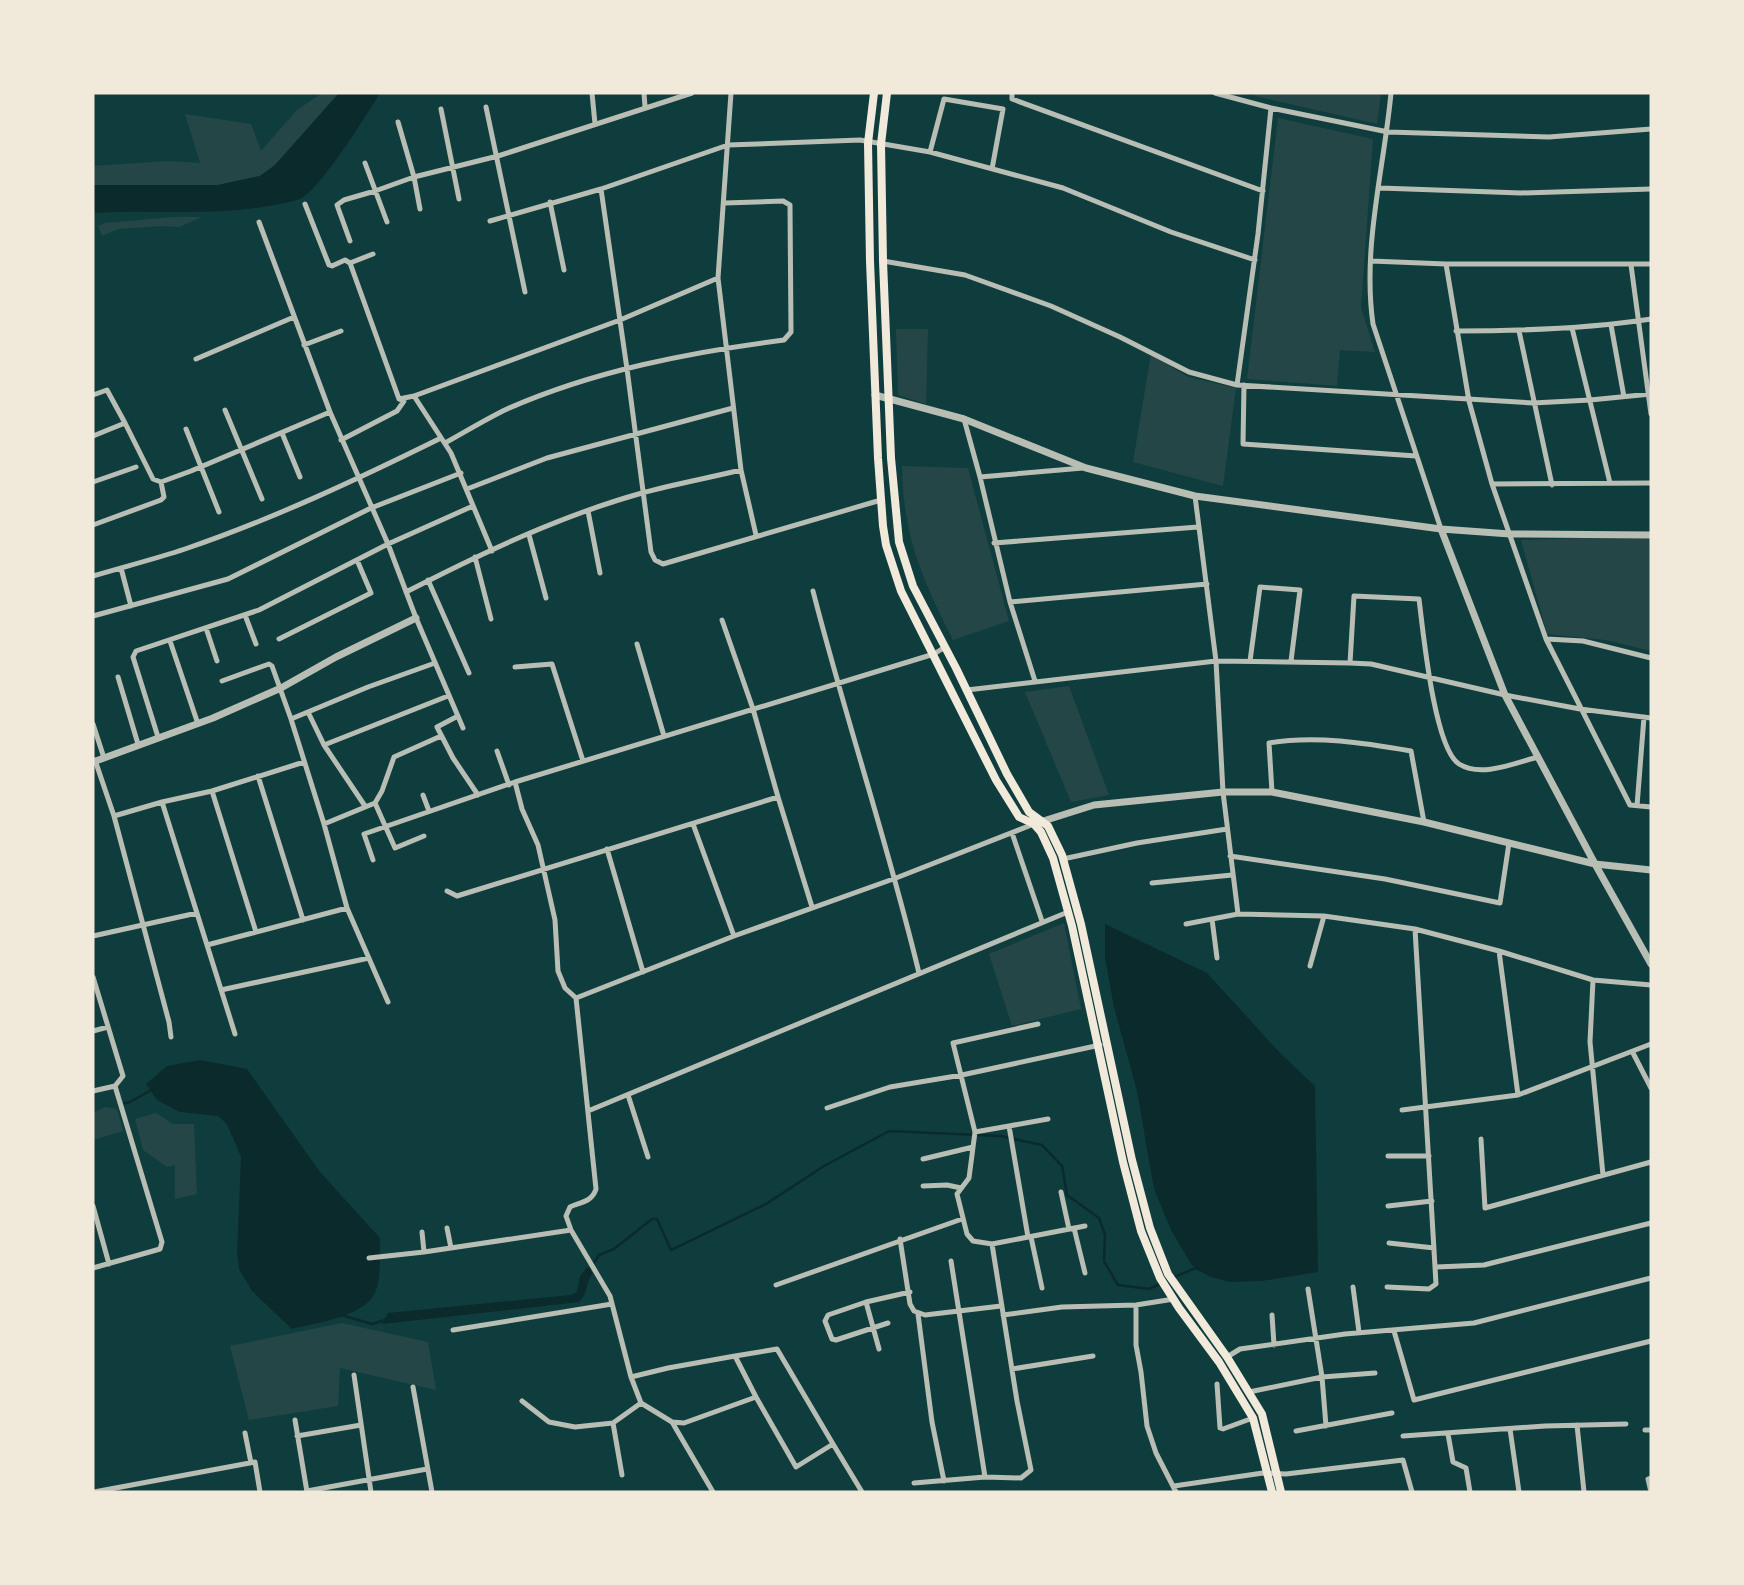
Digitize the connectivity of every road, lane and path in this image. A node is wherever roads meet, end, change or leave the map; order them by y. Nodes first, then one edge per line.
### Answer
1 (592, 93) edge
2 (644, 93) edge
3 (692, 93) edge
4 (731, 93) edge
5 (874, 93) edge
6 (887, 93) edge
7 (1012, 93) edge
8 (1215, 93) edge
9 (1391, 93) edge
10 (486, 107) dead end
11 (645, 107) junction
12 (1271, 108) junction
13 (441, 109) dead end
14 (398, 122) dead end
15 (595, 124) junction
16 (1651, 129) edge
17 (1388, 132) junction
18 (868, 143) junction
19 (881, 144) junction
20 (728, 145) junction
21 (930, 152) junction
22 (498, 156) junction
23 (365, 163) dead end
24 (452, 166) junction
25 (992, 169) junction
26 (414, 177) junction
27 (1380, 188) junction
28 (601, 189) junction
29 (1651, 189) edge
30 (375, 191) junction
31 (1263, 191) junction
32 (459, 199) dead end
33 (550, 202) junction
34 (725, 203) junction
35 (305, 204) dead end
36 (420, 209) dead end
37 (509, 214) junction
38 (490, 221) dead end
39 (260, 222) dead end
40 (387, 222) dead end
41 (350, 241) dead end
42 (373, 254) dead end
43 (1255, 260) junction
44 (883, 261) junction
45 (1371, 261) junction
46 (351, 263) junction
47 (1446, 264) junction
48 (1651, 264) edge
49 (1631, 265) junction
50 (564, 270) dead end
51 (718, 278) junction
52 (525, 292) dead end
53 (294, 317) junction
54 (1651, 319) edge
55 (620, 320) junction
56 (1637, 321) junction
57 (1611, 325) junction
58 (1572, 328) junction
59 (341, 331) dead end
60 (1456, 331) junction
61 (1519, 331) junction
62 (304, 345) junction
63 (726, 347) junction
64 (196, 359) dead end
65 (627, 369) junction
66 (1241, 385) junction
67 (1650, 394) edge
68 (93, 395) edge
69 (875, 395) junction
70 (1396, 396) junction
71 (414, 397) junction
72 (1624, 397) junction
73 (888, 398) junction
74 (399, 399) junction
75 (1590, 400) junction
76 (1469, 401) junction
77 (1533, 403) junction
78 (733, 408) junction
79 (225, 410) dead end
80 (330, 412) junction
81 (1651, 414) edge
82 (964, 419) junction
83 (125, 424) junction
84 (186, 429) dead end
85 (282, 433) junction
86 (635, 433) junction
87 (93, 436) edge
88 (341, 440) junction
89 (443, 441) junction
90 (241, 450) junction
91 (1416, 456) junction
92 (135, 467) dead end
93 (201, 467) junction
94 (1086, 468) junction
95 (741, 470) junction
96 (461, 472) junction
97 (300, 477) dead end
98 (980, 477) junction
99 (358, 479) junction
100 (93, 482) edge
101 (161, 482) junction
102 (1610, 483) junction
103 (1651, 483) edge
104 (1492, 484) junction
105 (1552, 485) junction
106 (467, 489) junction
107 (643, 493) junction
108 (1195, 496) junction
109 (262, 499) dead end
110 (881, 500) junction
111 (473, 506) junction
112 (371, 508) junction
113 (588, 511) junction
114 (219, 512) dead end
115 (93, 525) edge
116 (1198, 527) junction
117 (1441, 529) junction
118 (1510, 534) junction
119 (529, 535) junction
120 (756, 535) junction
121 (1651, 535) edge
122 (188, 539) dead end
123 (994, 543) junction
124 (388, 544) junction
125 (191, 547) junction
126 (492, 551) junction
127 (475, 557) junction
128 (357, 560) junction
129 (121, 568) junction
130 (600, 573) dead end
131 (93, 576) edge
132 (428, 580) junction
133 (1207, 584) junction
134 (406, 592) junction
135 (813, 592) dead end
136 (546, 598) dead end
137 (1010, 602) junction
138 (131, 606) junction
139 (245, 615) junction
140 (93, 617) edge
141 (416, 618) junction
142 (491, 619) dead end
143 (722, 620) dead end
144 (206, 628) junction
145 (279, 639) dead end
146 (1546, 639) junction
147 (170, 641) junction
148 (256, 644) dead end
149 (637, 644) dead end
150 (945, 647) junction
151 (934, 654) junction
152 (1651, 658) edge
153 (217, 661) dead end
154 (1216, 661) junction
155 (1250, 661) junction
156 (1291, 662) junction
157 (435, 663) junction
158 (1350, 663) junction
159 (515, 667) dead end
160 (469, 673) dead end
161 (1428, 676) junction
162 (118, 677) dead end
163 (222, 681) dead end
164 (1035, 681) junction
165 (836, 683) junction
166 (281, 688) junction
167 (967, 690) junction
168 (1505, 695) junction
169 (448, 696) junction
170 (753, 709) junction
171 (1580, 709) junction
172 (308, 712) junction
173 (458, 716) junction
174 (1644, 717) junction
175 (1651, 718) edge
176 (291, 719) junction
177 (93, 724) edge
178 (198, 724) junction
179 (463, 728) dead end
180 (441, 736) junction
181 (664, 736) junction
182 (158, 737) junction
183 (138, 744) junction
184 (324, 745) junction
185 (497, 751) dead end
186 (1538, 757) junction
187 (97, 760) edge
188 (583, 761) junction
189 (304, 762) junction
190 (258, 776) junction
191 (512, 783) junction
192 (212, 791) junction
193 (1223, 792) junction
194 (1272, 792) junction
195 (423, 795) dead end
196 (478, 795) junction
197 (778, 797) junction
198 (162, 802) junction
199 (375, 803) junction
200 (1637, 806) junction
201 (365, 807) junction
202 (1651, 807) edge
203 (429, 811) junction
204 (114, 816) junction
205 (1424, 822) junction
206 (1038, 823) junction
207 (324, 824) junction
208 (693, 824) junction
209 (386, 825) junction
210 (1227, 829) junction
211 (1012, 833) junction
212 (424, 836) dead end
213 (1509, 843) junction
214 (607, 849) junction
215 (1230, 856) junction
216 (1063, 859) junction
217 (373, 860) dead end
218 (1595, 864) junction
219 (542, 870) junction
220 (1651, 870) edge
221 (1232, 875) junction
222 (896, 878) junction
223 (1152, 883) dead end
224 (447, 891) dead end
225 (812, 907) junction
226 (347, 908) junction
227 (1068, 912) junction
228 (197, 913) junction
229 (1238, 914) junction
230 (1324, 916) junction
231 (1212, 919) junction
232 (303, 920) junction
233 (1042, 921) junction
234 (1186, 923) dead end
235 (143, 924) junction
236 (1415, 929) junction
237 (256, 932) junction
238 (93, 936) edge
239 (734, 936) junction
240 (207, 945) junction
241 (1499, 951) junction
242 (369, 958) junction
243 (1217, 958) dead end
244 (1651, 964) edge
245 (1310, 966) dead end
246 (643, 972) junction
247 (919, 973) junction
248 (1592, 980) junction
249 (93, 981) edge
250 (1651, 985) edge
251 (221, 990) junction
252 (576, 998) junction
253 (388, 1002) dead end
254 (1038, 1024) dead end
255 (108, 1027) junction
256 (93, 1031) edge
257 (234, 1034) dead end
258 (171, 1037) dead end
259 (1102, 1044) junction
260 (1651, 1044) edge
261 (1633, 1053) junction
262 (1591, 1068) junction
263 (962, 1075) junction
264 (116, 1086) junction
265 (1651, 1088) edge
266 (93, 1091) edge
267 (628, 1095) junction
268 (1518, 1095) junction
269 (1427, 1107) junction
270 (827, 1108) dead end
271 (1402, 1110) dead end
272 (588, 1111) junction
273 (1048, 1119) dead end
274 (1009, 1126) junction
275 (975, 1132) junction
276 (1481, 1139) dead end
277 (973, 1145) junction
278 (1388, 1156) dead end
279 (1429, 1156) junction
280 (648, 1157) dead end
281 (923, 1159) dead end
282 (1651, 1162) edge
283 (1603, 1175) junction
284 (923, 1186) dead end
285 (961, 1188) junction
286 (1061, 1192) dead end
287 (1432, 1201) junction
288 (93, 1206) edge
289 (1388, 1206) dead end
290 (962, 1219) junction
291 (1651, 1223) edge
292 (1085, 1226) dead end
293 (447, 1228) dead end
294 (1071, 1228) junction
295 (571, 1230) junction
296 (422, 1232) dead end
297 (1029, 1237) junction
298 (900, 1239) junction
299 (992, 1244) junction
300 (1389, 1244) dead end
301 (450, 1248) junction
302 (1434, 1248) junction
303 (424, 1252) junction
304 (369, 1258) dead end
305 (951, 1261) dead end
306 (109, 1264) junction
307 (1436, 1267) junction
308 (93, 1268) edge
309 (1085, 1273) dead end
310 (1651, 1278) edge
311 (776, 1285) dead end
312 (1171, 1287) junction
313 (1353, 1287) dead end
314 (1387, 1287) dead end
315 (1042, 1288) dead end
316 (1308, 1289) dead end
317 (910, 1292) junction
318 (1174, 1299) junction
319 (866, 1301) junction
320 (612, 1304) junction
321 (1136, 1305) junction
322 (1001, 1306) junction
323 (958, 1311) junction
324 (918, 1314) junction
325 (1003, 1315) junction
326 (1272, 1315) dead end
327 (888, 1323) dead end
328 (872, 1326) junction
329 (453, 1330) dead end
330 (1394, 1331) junction
331 (1359, 1332) junction
332 (1315, 1339) junction
333 (1651, 1340) edge
334 (1274, 1345) junction
335 (879, 1349) dead end
336 (735, 1356) junction
337 (1093, 1356) dead end
338 (1227, 1357) junction
339 (1012, 1369) junction
340 (1375, 1373) dead end
341 (354, 1375) dead end
342 (631, 1377) junction
343 (1322, 1377) junction
344 (1217, 1384) dead end
345 (412, 1387) dead end
346 (1250, 1392) junction
347 (756, 1397) junction
348 (522, 1401) dead end
349 (641, 1403) junction
350 (1392, 1413) dead end
351 (1253, 1418) junction
352 (295, 1420) dead end
353 (672, 1422) junction
354 (612, 1423) junction
355 (1626, 1424) dead end
356 (361, 1425) junction
357 (1577, 1425) junction
358 (1326, 1426) junction
359 (1510, 1429) junction
360 (1296, 1432) dead end
361 (245, 1433) dead end
362 (1448, 1434) junction
363 (297, 1436) junction
364 (1403, 1436) dead end
365 (833, 1444) junction
366 (251, 1462) junction
367 (427, 1469) junction
368 (1272, 1474) junction
369 (622, 1475) dead end
370 (985, 1477) junction
371 (1649, 1479) edge
372 (369, 1480) junction
373 (944, 1480) junction
374 (914, 1483) dead end
375 (1175, 1489) edge
376 (94, 1492) edge
377 (260, 1492) edge
378 (307, 1492) edge
379 (371, 1492) edge
380 (432, 1492) edge
381 (713, 1492) edge
382 (862, 1492) edge
383 (1272, 1492) edge
384 (1281, 1492) edge
385 (1412, 1492) edge
386 (1469, 1492) edge
387 (1519, 1492) edge
388 (1584, 1492) edge
389 (1651, 1492) edge

1 - 15 street
2 - 11 street
3 - 11 street
4 - 20 street
5 - 18 main road
6 - 19 main road
7 - 31 street
8 - 12 street
9 - 17 street
10 - 22 street
11 - 15 street
12 - 17 street
12 - 31 street
13 - 24 street
14 - 26 street
15 - 22 street
16 - 17 street
17 - 27 street
18 - 19 street
18 - 20 street
18 - 69 main road
19 - 21 street
19 - 44 main road
20 - 28 street
20 - 34 street
21 - 25 street
21 - 25 street
22 - 24 street
22 - 37 street
23 - 30 street
24 - 26 street
24 - 32 street
25 - 43 street
26 - 30 street
26 - 36 street
27 - 29 street
27 - 45 street
28 - 33 street
28 - 55 street
30 - 40 street
30 - 41 street
31 - 43 street
33 - 37 street
33 - 50 street
34 - 51 street
34 - 63 street
35 - 46 street
37 - 38 street
37 - 52 street
39 - 53 street
42 - 46 street
43 - 66 street
44 - 66 street
44 - 73 main road
45 - 47 street
45 - 70 street
46 - 74 street
47 - 49 street
47 - 60 street
48 - 49 street
49 - 56 street
51 - 55 street
51 - 63 street
53 - 62 street
53 - 64 street
54 - 56 street
55 - 65 street
55 - 71 street
56 - 57 street
56 - 67 street
57 - 58 street
57 - 72 street
58 - 61 street
58 - 75 street
59 - 62 street
60 - 61 street
60 - 76 street
61 - 77 street
62 - 80 street
63 - 65 street
63 - 78 street
65 - 86 street
65 - 89 street
66 - 70 street
66 - 91 street
67 - 72 street
67 - 81 street
68 - 83 street
69 - 73 street
69 - 110 main road
70 - 76 street
70 - 91 street
71 - 74 street
71 - 89 street
72 - 75 street
73 - 82 street
73 - 150 main road
74 - 88 street
75 - 77 street
75 - 102 street
76 - 77 street
76 - 104 street
77 - 105 street
78 - 86 street
78 - 95 street
79 - 90 street
80 - 85 street
80 - 88 street
82 - 94 street
82 - 98 street
83 - 87 street
83 - 101 street
84 - 93 street
85 - 90 street
85 - 97 street
86 - 106 street
86 - 107 street
88 - 99 street
89 - 96 street
89 - 99 street
90 - 93 street
90 - 109 street
91 - 117 street
92 - 100 street
93 - 101 street
93 - 114 street
94 - 98 street
94 - 108 street
95 - 107 street
95 - 120 street
96 - 106 street
96 - 112 street
98 - 123 street
99 - 112 street
99 - 125 street
101 - 115 street
102 - 103 street
102 - 105 street
104 - 105 street
104 - 118 street
106 - 111 street
107 - 113 street
107 - 120 street
108 - 116 street
108 - 117 street
110 - 120 street
110 - 151 main road
111 - 124 street
111 - 126 street
112 - 124 street
112 - 138 street
113 - 119 street
113 - 130 street
116 - 123 street
116 - 133 street
117 - 118 street
117 - 168 street
118 - 121 street
118 - 146 street
119 - 126 street
119 - 136 street
122 - 125 street
123 - 137 street
124 - 128 street
124 - 134 street
125 - 129 street
126 - 127 street
127 - 132 street
127 - 142 street
128 - 139 street
128 - 145 street
129 - 131 street
129 - 138 street
132 - 134 street
132 - 160 street
133 - 137 street
133 - 154 street
134 - 141 street
135 - 165 street
137 - 164 street
138 - 140 street
139 - 144 street
139 - 148 street
141 - 157 street
141 - 166 street
143 - 170 street
144 - 147 street
144 - 153 street
146 - 152 street
146 - 171 street
147 - 178 street
147 - 182 street
149 - 181 street
150 - 151 street
150 - 167 main road
151 - 165 street
151 - 206 main road
154 - 155 street
154 - 164 street
154 - 193 street
155 - 156 street
155 - 156 street
156 - 158 street
157 - 169 street
157 - 172 street
158 - 161 street
158 - 161 street
159 - 188 street
161 - 168 street
161 - 186 street
162 - 183 street
163 - 166 street
164 - 167 street
165 - 170 street
165 - 222 street
166 - 176 street
166 - 178 street
167 - 206 main road
168 - 171 street
168 - 186 street
169 - 173 street
169 - 184 street
170 - 181 street
170 - 197 street
171 - 174 street
171 - 200 street
172 - 176 street
172 - 184 street
173 - 179 street
173 - 180 street
174 - 175 street
174 - 200 street
176 - 189 street
177 - 187 street
178 - 182 street
180 - 196 street
180 - 199 street
181 - 188 street
182 - 183 street
183 - 187 street
184 - 201 street
185 - 191 street
186 - 218 street
187 - 204 street
188 - 191 street
189 - 190 street
189 - 207 street
190 - 192 street
190 - 232 street
191 - 196 street
191 - 219 street
192 - 198 street
192 - 237 street
193 - 194 street
193 - 206 street
193 - 210 street
194 - 205 street
194 - 205 street
195 - 203 street
196 - 203 street
197 - 208 street
197 - 225 street
198 - 204 street
198 - 228 street
199 - 201 street
199 - 209 street
200 - 202 street
201 - 207 street
203 - 209 street
204 - 235 street
205 - 213 street
206 - 211 street
206 - 216 main road
206 - 227 main road
207 - 226 street
208 - 214 street
208 - 239 street
209 - 212 street
209 - 217 street
210 - 215 street
210 - 216 street
211 - 222 street
211 - 233 street
213 - 215 street
213 - 218 street
214 - 219 street
214 - 246 street
215 - 221 street
216 - 259 main road
218 - 220 street
218 - 244 street
219 - 224 street
219 - 252 street
221 - 223 street
221 - 229 street
222 - 225 street
222 - 247 street
225 - 239 street
226 - 232 street
226 - 242 street
227 - 233 street
227 - 259 main road
228 - 235 street
228 - 240 street
229 - 230 street
229 - 231 street
230 - 236 street
230 - 245 street
231 - 234 street
231 - 243 street
232 - 237 street
233 - 247 street
235 - 238 street
235 - 258 street
236 - 241 street
236 - 269 street
237 - 240 street
239 - 246 street
240 - 251 street
241 - 248 street
241 - 268 street
242 - 251 street
242 - 253 street
246 - 252 street
247 - 267 street
248 - 250 street
248 - 262 street
249 - 255 street
251 - 257 street
252 - 272 street
254 - 263 street
255 - 256 street
255 - 264 street
259 - 263 street
259 - 312 main road
260 - 261 street
261 - 262 street
261 - 265 street
262 - 268 street
262 - 283 street
263 - 270 street
263 - 275 street
264 - 266 street
264 - 306 street
267 - 272 street
267 - 280 street
268 - 269 street
269 - 271 street
269 - 279 street
272 - 295 street
273 - 274 street
274 - 275 street
274 - 297 street
275 - 277 street
276 - 283 street
277 - 281 street
277 - 285 street
278 - 279 street
279 - 287 street
282 - 283 street
284 - 285 street
285 - 290 street
286 - 294 street
287 - 289 street
287 - 302 street
288 - 306 street
290 - 298 street
290 - 299 street
291 - 307 street
292 - 294 street
293 - 301 street
294 - 297 street
294 - 309 street
295 - 301 street
295 - 320 street
296 - 303 street
297 - 299 street
297 - 315 street
298 - 311 street
298 - 317 street
299 - 322 street
300 - 302 street
301 - 303 street
302 - 307 street
303 - 304 street
305 - 323 street
306 - 308 street
307 - 314 street
310 - 330 street
312 - 318 main road
312 - 338 main road
313 - 331 street
316 - 332 street
317 - 319 street
317 - 324 street
318 - 321 street
318 - 351 main road
319 - 328 street
319 - 328 street
320 - 329 street
320 - 342 street
321 - 325 street
321 - 375 street
322 - 323 street
322 - 325 street
323 - 324 street
323 - 370 street
324 - 373 street
325 - 339 street
326 - 334 street
327 - 328 street
328 - 335 street
330 - 331 street
330 - 333 street
331 - 332 street
332 - 334 street
332 - 343 street
334 - 338 street
336 - 342 street
336 - 347 street
336 - 365 street
337 - 339 street
338 - 346 main road
339 - 370 street
340 - 343 street
341 - 356 street
342 - 349 street
343 - 346 street
343 - 358 street
344 - 351 street
345 - 367 street
346 - 368 main road
347 - 353 street
347 - 365 street
348 - 354 street
349 - 353 street
349 - 354 street
350 - 358 street
351 - 368 main road
352 - 363 street
353 - 381 street
354 - 369 street
355 - 357 street
356 - 363 street
356 - 372 street
357 - 359 street
357 - 388 street
358 - 360 street
359 - 362 street
359 - 387 street
361 - 366 street
362 - 364 street
362 - 386 street
363 - 378 street
365 - 382 street
366 - 376 street
366 - 377 street
367 - 372 street
367 - 380 street
368 - 375 street
368 - 383 main road
368 - 384 main road
368 - 385 street
370 - 373 street
371 - 389 street
372 - 378 street
372 - 379 street
373 - 374 street

